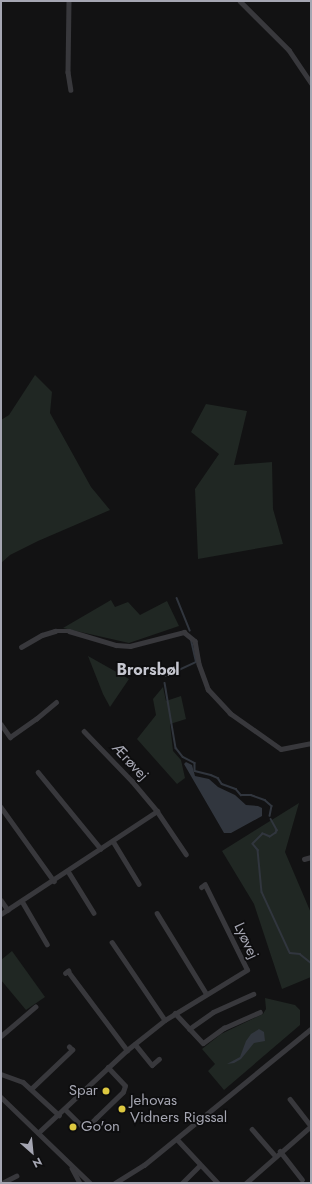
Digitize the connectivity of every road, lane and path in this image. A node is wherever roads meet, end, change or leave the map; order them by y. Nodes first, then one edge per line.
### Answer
1 (69, 1) edge
2 (240, 1) edge
3 (311, 83) edge
4 (72, 90) dead end
5 (21, 647) dead end
6 (56, 702) dead end
7 (1, 724) edge
8 (84, 731) dead end
9 (311, 744) edge
10 (38, 772) dead end
11 (1, 807) edge
12 (157, 812) junction
13 (113, 841) junction
14 (101, 849) junction
15 (186, 854) dead end
16 (311, 857) edge
17 (304, 859) dead end
18 (68, 871) junction
19 (54, 881) junction
20 (139, 884) dead end
21 (202, 887) dead end
22 (1, 900) edge
23 (22, 901) junction
24 (8, 910) junction
25 (94, 913) dead end
26 (158, 913) dead end
27 (1, 914) edge
28 (112, 942) dead end
29 (47, 944) dead end
30 (65, 973) dead end
31 (206, 993) junction
32 (253, 994) dead end
33 (35, 1007) dead end
34 (260, 1012) dead end
35 (175, 1013) junction
36 (165, 1020) junction
37 (189, 1029) junction
38 (311, 1029) edge
39 (1, 1036) edge
40 (135, 1044) junction
41 (69, 1047) dead end
42 (127, 1050) junction
43 (159, 1059) dead end
44 (108, 1068) junction
45 (1, 1074) edge
46 (32, 1089) junction
47 (1, 1097) edge
48 (290, 1099) dead end
49 (65, 1109) junction
50 (58, 1115) junction
51 (311, 1126) edge
52 (252, 1129) dead end
53 (38, 1133) junction
54 (177, 1139) junction
55 (280, 1151) junction
56 (275, 1155) junction
57 (70, 1164) junction
58 (200, 1165) junction
59 (16, 1176) dead end
60 (302, 1179) dead end
61 (2, 1183) edge
62 (80, 1183) edge
63 (90, 1183) edge
64 (115, 1183) edge
65 (182, 1183) edge
66 (218, 1183) edge
67 (246, 1183) edge

1 - 4 street
2 - 3 street
5 - 9 street
6 - 7 street
8 - 12 street, Ærøvej
10 - 14 street
11 - 19 street
12 - 13 street
12 - 15 street, Ærøvej
13 - 14 street
13 - 20 street
14 - 18 street
16 - 17 street
18 - 19 street
18 - 25 street
19 - 23 street
21 - 31 street, Lyøvej
22 - 24 street
23 - 24 street
23 - 29 street
24 - 27 street
26 - 31 street
28 - 36 street
30 - 42 street
31 - 35 street, Lyøvej
32 - 37 street
33 - 39 street
34 - 37 street
35 - 36 street, Lyøvej
35 - 37 street
36 - 40 street, Lyøvej
38 - 54 street
40 - 42 street, Lyøvej
40 - 43 street
41 - 46 street
42 - 44 street, Lyøvej
44 - 49 street, Lyøvej
44 - 49 street
45 - 46 street
46 - 50 street
47 - 53 street
48 - 51 street
49 - 50 street, Lyøvej
50 - 53 street, Lyøvej
51 - 55 street
52 - 56 street
53 - 57 street
54 - 58 street
54 - 64 street
55 - 56 street
55 - 60 street
56 - 67 street
57 - 62 street
57 - 63 street
58 - 65 street
58 - 66 street
59 - 61 street

